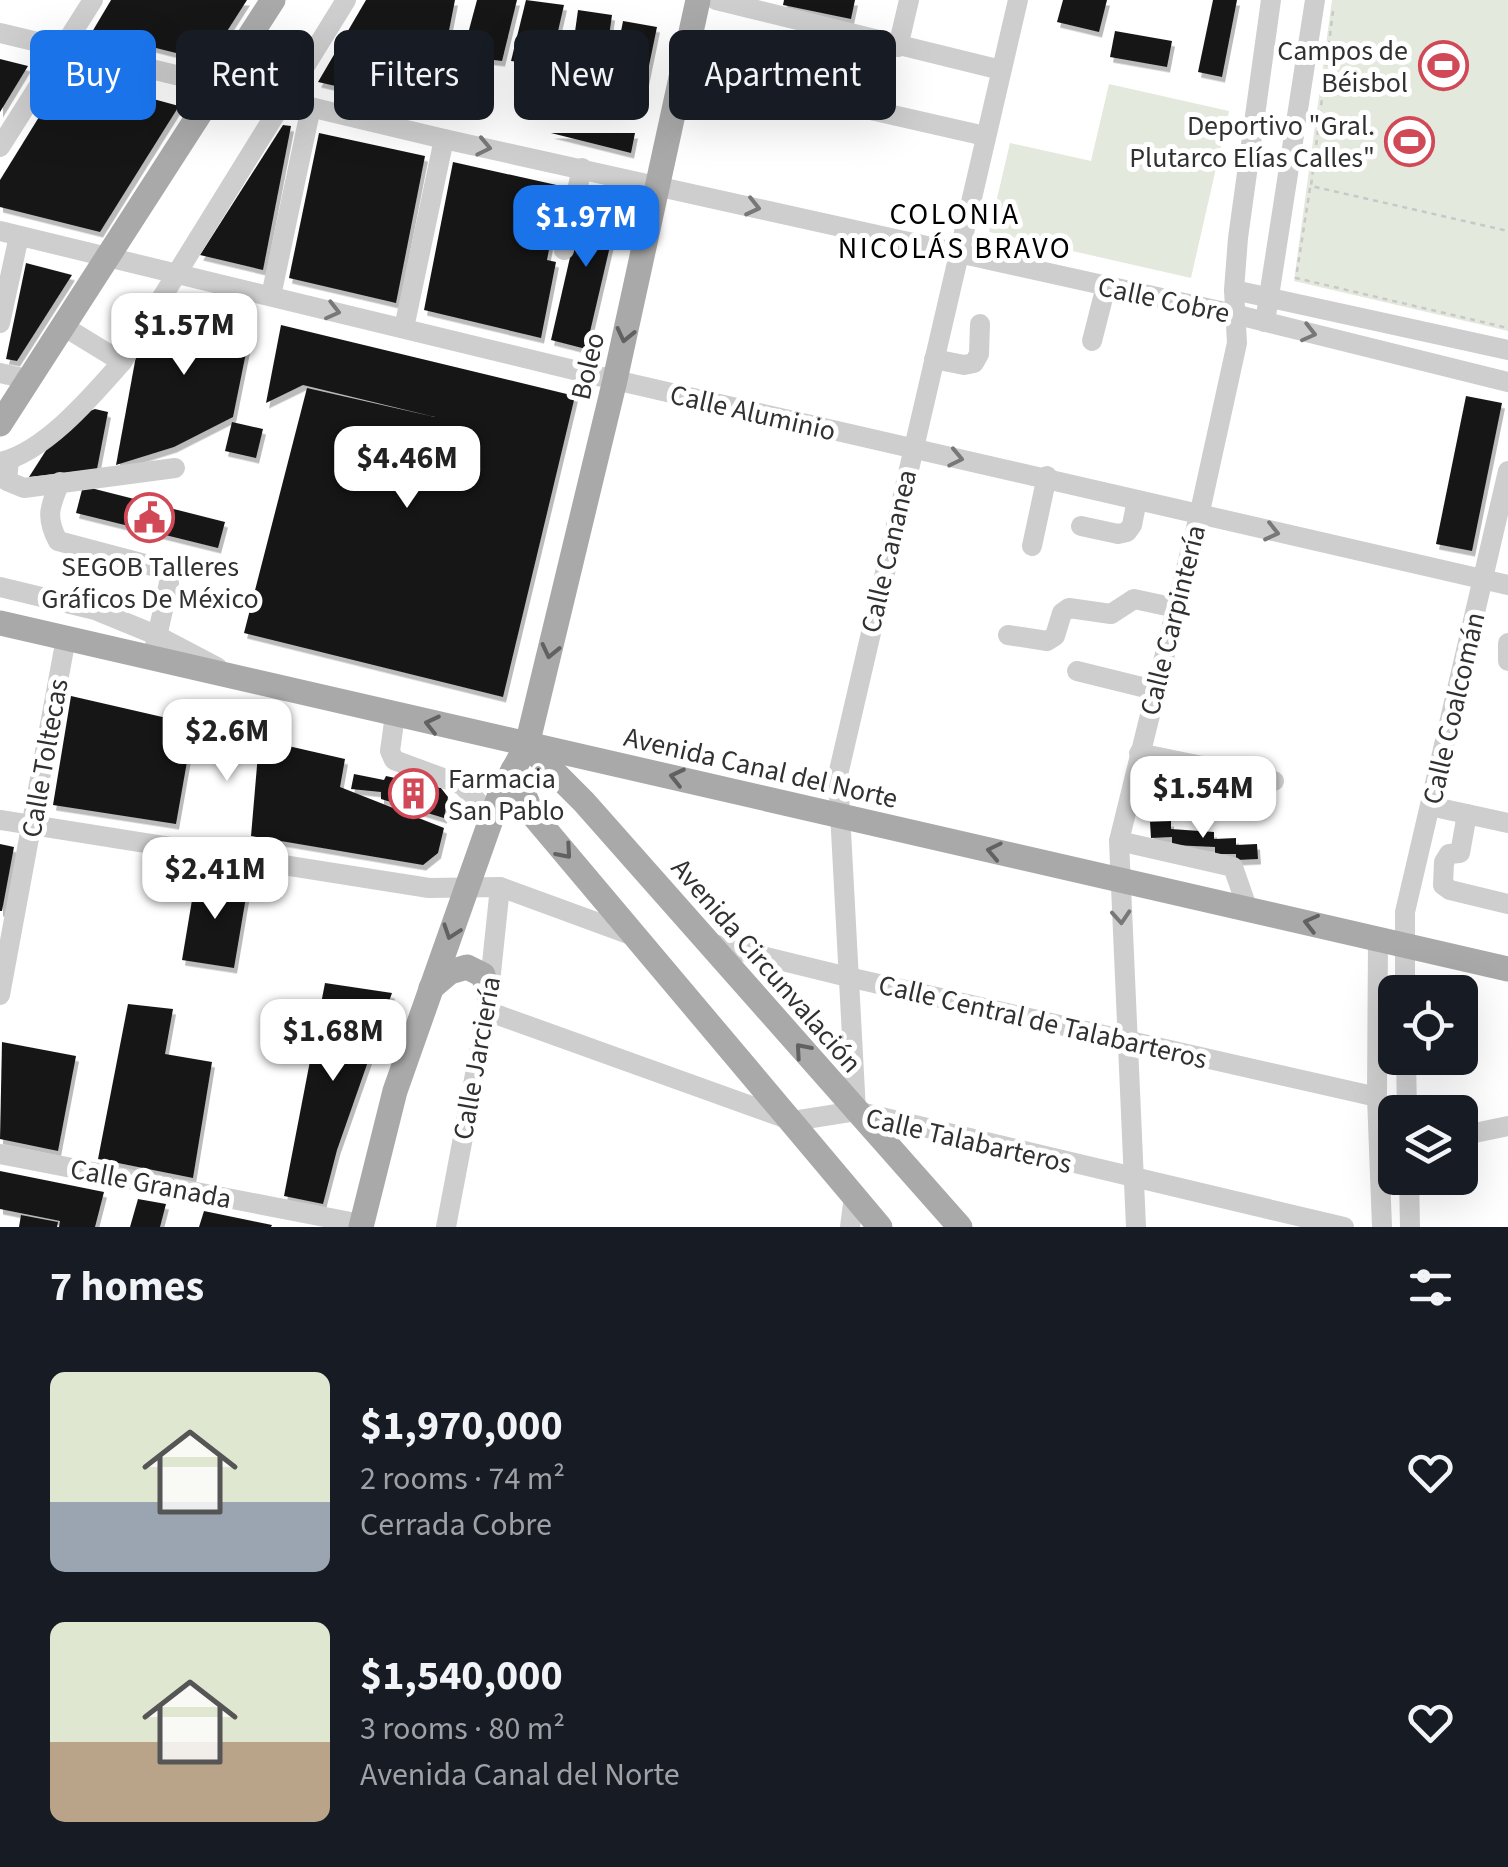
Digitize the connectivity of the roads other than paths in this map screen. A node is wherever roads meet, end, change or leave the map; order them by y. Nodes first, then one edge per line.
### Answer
1 (74, 0) edge
2 (93, 0) edge
3 (273, 0) edge
4 (346, 0) edge
5 (698, 0) edge
6 (716, 0) edge
7 (909, 0) edge
8 (1018, 0) edge
9 (1270, 0) edge
10 (1314, 0) edge
11 (66, 30) edge
12 (74, 30) edge
13 (254, 30) edge
14 (0, 32) edge
15 (30, 40) edge
16 (898, 47) junction
17 (314, 52) edge
18 (1001, 70) junction
19 (30, 99) edge
20 (314, 109) edge
21 (896, 116) edge
22 (196, 120) edge
23 (272, 120) edge
24 (308, 120) edge
25 (985, 136) junction
26 (444, 138) junction
27 (0, 147) edge
28 (582, 168) junction
29 (658, 185) junction
30 (9, 234) edge
31 (564, 250) dead end
32 (959, 253) junction
33 (109, 256) junction
34 (177, 274) junction
35 (1106, 286) junction
36 (1234, 290) junction
37 (271, 296) junction
38 (1271, 296) junction
39 (1234, 314) junction
40 (1265, 322) junction
41 (0, 323) edge
42 (980, 324) dead end
43 (63, 326) junction
44 (404, 328) junction
45 (1092, 341) dead end
46 (1508, 350) edge
47 (934, 359) junction
48 (122, 362) junction
49 (0, 373) edge
50 (27, 379) junction
51 (615, 380) junction
52 (1508, 382) edge
53 (0, 424) edge
54 (912, 448) junction
55 (4, 461) edge
56 (175, 468) dead end
57 (1508, 471) edge
58 (1047, 476) junction
59 (60, 482) junction
60 (1138, 500) junction
61 (1199, 516) junction
62 (1080, 526) dead end
63 (1032, 546) dead end
64 (1482, 579) junction
65 (1508, 585) edge
66 (0, 586) edge
67 (1176, 608) junction
68 (0, 623) edge
69 (1008, 635) dead end
70 (66, 638) junction
71 (1508, 643) edge
72 (154, 647) junction
73 (1508, 661) edge
74 (1077, 671) dead end
75 (1154, 690) junction
76 (395, 715) junction
77 (527, 745) junction
78 (1140, 753) junction
79 (514, 770) junction
80 (1274, 781) dead end
81 (1430, 806) junction
82 (1467, 814) junction
83 (492, 817) junction
84 (840, 817) junction
85 (0, 820) edge
86 (1508, 823) edge
87 (32, 826) junction
88 (1120, 840) junction
89 (1119, 878) junction
90 (466, 888) junction
91 (500, 888) junction
92 (1508, 904) edge
93 (1246, 907) junction
94 (637, 937) junction
95 (1378, 939) junction
96 (709, 942) junction
97 (1405, 945) junction
98 (1508, 970) edge
99 (1406, 975) edge
100 (848, 978) junction
101 (431, 988) junction
102 (0, 995) edge
103 (488, 1003) junction
104 (1128, 1039) junction
105 (1377, 1097) junction
106 (856, 1112) junction
107 (792, 1121) junction
108 (1508, 1126) edge
109 (1478, 1132) edge
110 (0, 1154) edge
111 (1133, 1179) junction
112 (1409, 1195) edge
113 (854, 1196) junction
114 (361, 1226) edge
115 (446, 1227) edge
116 (850, 1227) edge
117 (880, 1227) edge
118 (960, 1227) edge
119 (1136, 1227) edge
120 (1344, 1227) edge
121 (1382, 1227) edge
122 (1410, 1227) edge

1 - 11 street
2 - 12 street
3 - 13 main road
4 - 17 street
5 - 29 main road, Boleo
6 - 16 street
7 - 16 street
8 - 18 street, Calle Cananea
9 - 36 street, Calle Carpintería
10 - 38 street
14 - 15 street, Calle Cobre
16 - 18 street
18 - 25 street, Calle Cananea
19 - 27 street
20 - 26 street, Calle Cobre
21 - 25 street
22 - 33 main road
23 - 34 street
24 - 37 street
25 - 32 street, Calle Cananea
26 -> 28 street, Calle Cobre
26 - 44 street
28 - 29 street, Calle Cobre
28 - 31 street
29 -> 32 street, Calle Cobre
29 -> 51 main road, Boleo
30 - 33 street, Calle Aluminio
30 - 41 street
32 - 35 street, Calle Cobre
32 - 47 street, Calle Cananea
33 - 34 street, Calle Aluminio
33 - 43 main road
34 - 37 street, Calle Aluminio
34 - 48 street
35 - 39 street, Calle Cobre
35 - 45 street
36 - 38 street, Calle Cobre
36 - 39 street, Calle Carpintería
37 -> 44 street, Calle Aluminio
38 - 40 street
38 - 46 street, Calle Cobre
39 - 40 street, Calle Cobre
39 - 61 street, Calle Carpintería
40 -> 52 street, Calle Cobre
42 - 47 street
43 - 48 street
43 - 50 main road
44 - 51 street, Calle Aluminio
47 - 54 street, Calle Cananea
48 - 55 street
49 - 50 street
50 - 53 main road
51 - 54 street, Calle Aluminio
51 -> 77 main road, Boleo
54 -> 58 street, Calle Aluminio
54 - 84 street, Calle Cananea
55 - 59 street
56 - 59 street
57 - 64 street, Calle Coalcomán
58 - 60 street, Calle Aluminio
58 - 63 street
59 - 72 street
60 - 61 street, Calle Aluminio
60 - 62 street
61 -> 64 street, Calle Aluminio
61 - 67 street, Calle Carpintería
64 - 65 street, Calle Aluminio
64 - 81 street, Calle Coalcomán
66 - 72 street
67 - 69 street
67 - 75 street, Calle Carpintería
68 - 70 main road, Avenida Canal del Norte
70 - 72 main road, Avenida Canal del Norte
70 - 87 street, Calle Toltecas
71 - 73 street
72 - 76 main road, Avenida Canal del Norte
74 - 75 street
75 - 78 street, Calle Carpintería
77 -> 76 main road, Avenida Canal del Norte
76 - 83 street
77 - 79 main road, Boleo
84 -> 77 main road, Avenida Canal del Norte
77 - 96 main road, Avenida Circunvalación
78 - 80 street
78 - 88 street, Calle Carpintería
79 - 83 main road, Boleo
79 -> 94 main road
81 - 82 street
81 - 97 street, Calle Coalcomán
82 - 86 street
82 - 92 street
83 - 90 main road, Boleo
89 -> 84 main road, Avenida Canal del Norte
84 - 100 street, Calle Cananea
85 - 87 street
87 - 90 street
87 - 102 street, Calle Toltecas
88 - 89 street, Calle Carpintería
88 - 93 street
89 - 93 main road, Avenida Canal del Norte
89 -> 104 street, Calle Carpintería
90 - 91 street
90 -> 101 main road, Boleo
91 - 94 street
91 - 103 street, Calle Jarciería
95 -> 93 main road, Avenida Canal del Norte
94 - 107 main road
95 - 97 main road, Avenida Canal del Norte
95 - 105 street
96 - 100 street, Calle Central de Talabarteros
106 -> 96 main road, Avenida Circunvalación
97 - 98 main road, Avenida Canal del Norte
97 - 99 street, Calle Coalcomán
100 - 104 street, Calle Central de Talabarteros
100 - 106 street, Calle Cananea
101 - 103 main road
101 - 114 main road, Boleo
103 - 107 street, Calle Talabarteros
103 - 115 street, Calle Jarciería
104 - 105 street, Calle Central de Talabarteros
104 - 111 street, Calle Carpintería
105 - 121 street
106 - 107 street, Calle Talabarteros
106 - 111 street, Calle Talabarteros
106 - 118 main road, Avenida Circunvalación
107 - 113 main road
108 - 109 street
110 - 114 street, Calle Granada
111 - 119 street, Calle Carpintería
111 - 120 street, Calle Talabarteros
112 - 122 street
113 - 116 street
113 - 117 main road

